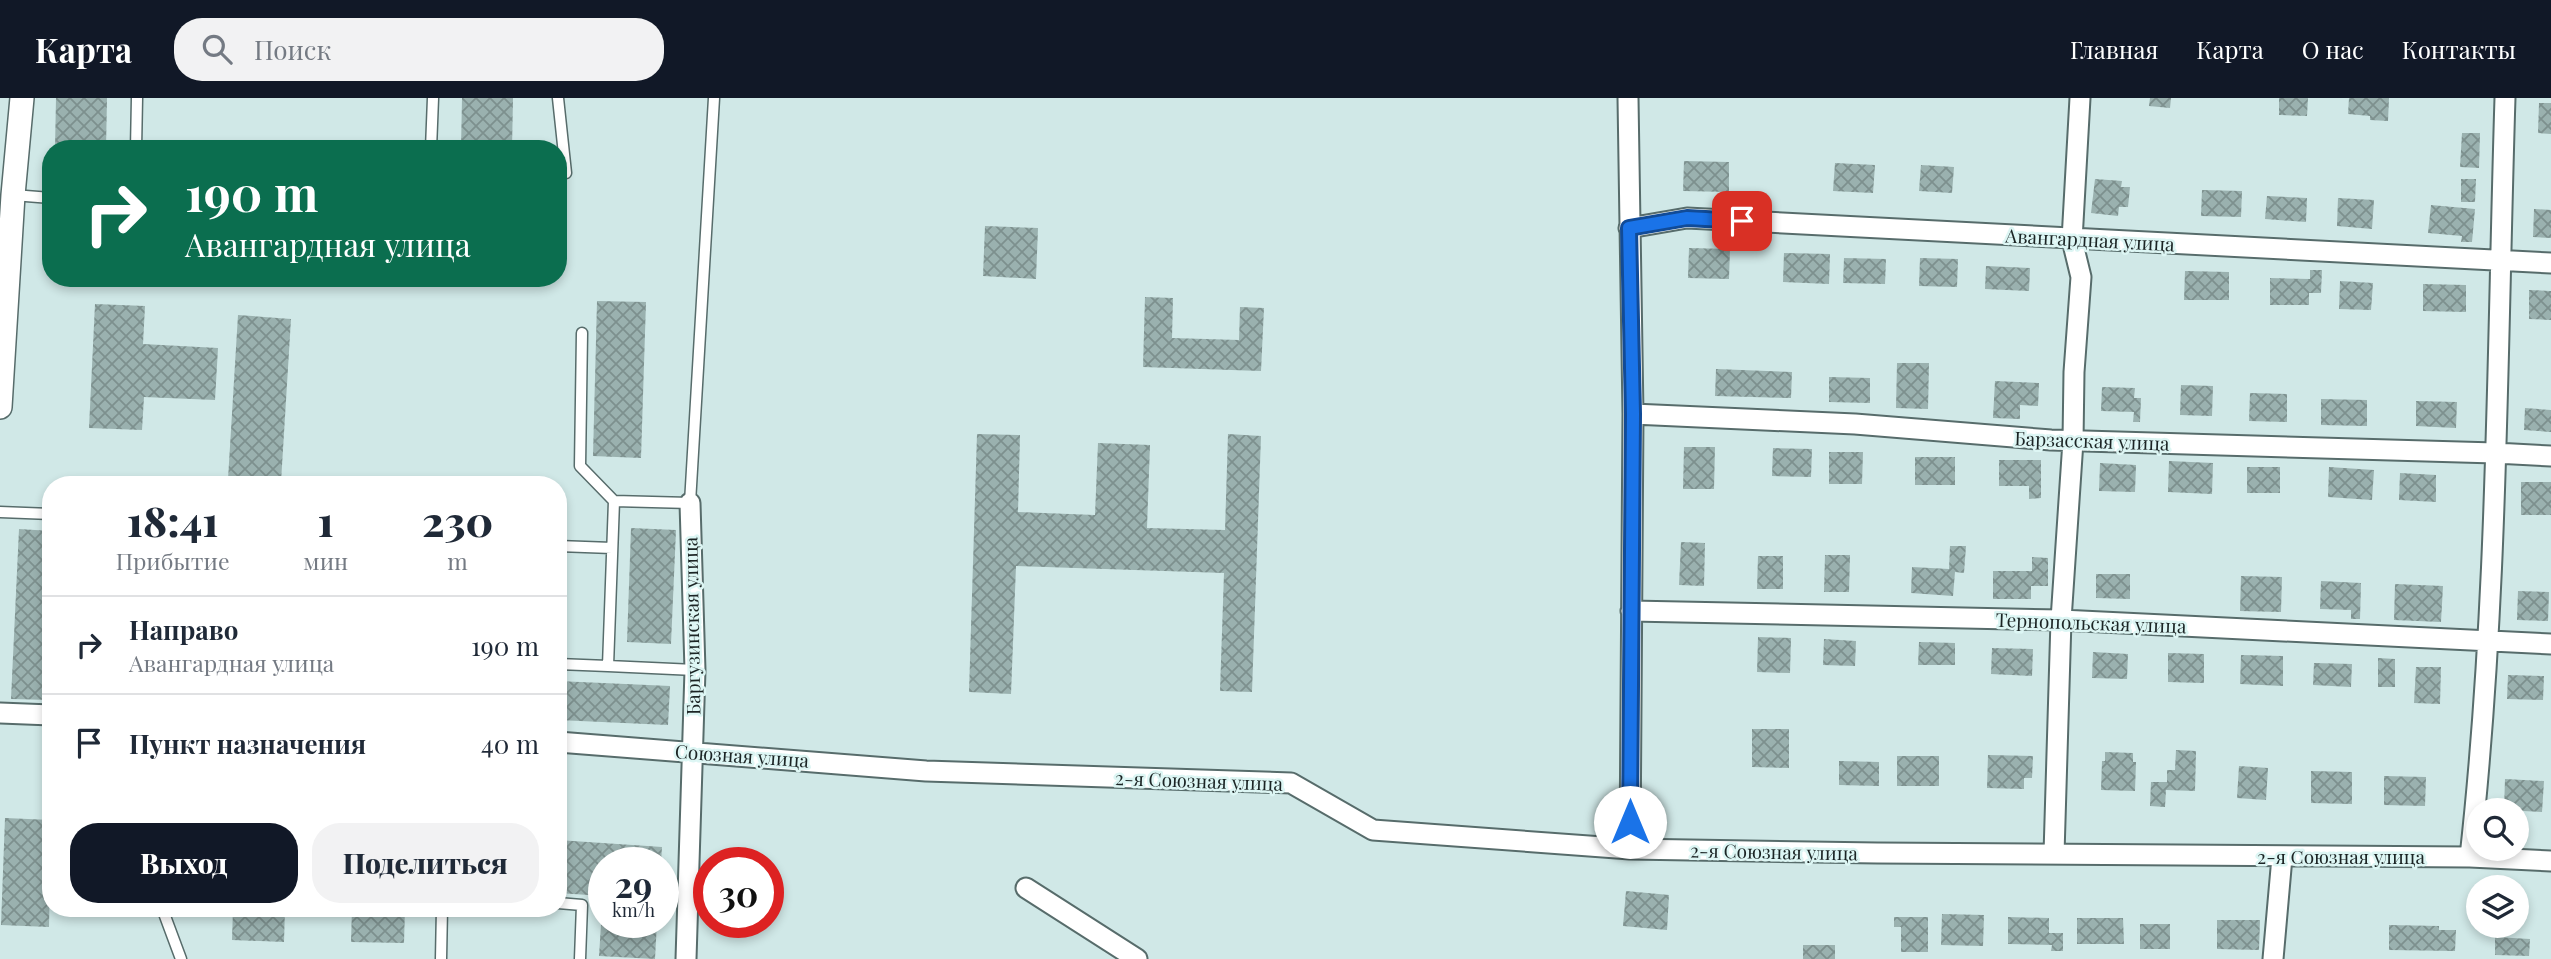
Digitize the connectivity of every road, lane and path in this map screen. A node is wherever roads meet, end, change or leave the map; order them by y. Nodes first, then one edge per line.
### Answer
1 (22, 98) edge
2 (137, 98) edge
3 (433, 98) edge
4 (558, 98) edge
5 (714, 98) edge
6 (1628, 98) edge
7 (2080, 98) edge
8 (2505, 98) edge
9 (136, 140) edge
10 (431, 140) edge
11 (562, 140) edge
12 (13, 195) junction
13 (42, 197) edge
14 (1629, 228) junction
15 (2072, 240) junction
16 (2500, 260) junction
17 (2551, 263) edge
18 (582, 333) dead end
19 (0, 407) edge
20 (1633, 414) junction
21 (2073, 441) junction
22 (2496, 453) junction
23 (2551, 456) edge
24 (614, 501) junction
25 (690, 503) junction
26 (0, 512) edge
27 (42, 514) edge
28 (567, 546) edge
29 (612, 548) junction
30 (1631, 611) junction
31 (2061, 620) junction
32 (2487, 640) junction
33 (2551, 643) edge
34 (567, 664) edge
35 (608, 666) junction
36 (695, 670) junction
37 (0, 713) edge
38 (42, 715) edge
39 (567, 744) edge
40 (693, 752) junction
41 (926, 771) joint
42 (2476, 798) edge
43 (1629, 849) junction
44 (2054, 854) junction
45 (2282, 857) junction
46 (2466, 857) edge
47 (2529, 860) edge
48 (2551, 861) edge
49 (1026, 888) dead end
50 (567, 904) edge
51 (165, 917) edge
52 (442, 917) edge
53 (181, 959) edge
54 (441, 959) edge
55 (580, 959) edge
56 (686, 959) edge
57 (1137, 959) edge
58 (2273, 959) edge

1 - 12 street
2 - 9 lane
3 - 10 lane
4 - 11 lane
5 - 25 lane
6 - 14 street
7 - 15 street
8 - 16 street
12 - 13 lane
12 - 19 street
14 - 15 street, Авангардная улица
14 - 20 street
15 - 16 street, Авангардная улица
15 - 21 street
16 - 17 street, Авангардная улица
16 - 22 street
18 - 24 lane
20 - 21 street, Барзасская улица
20 - 30 street
21 - 22 street, Барзасская улица
21 - 31 street
22 - 23 street, Барзасская улица
22 - 32 street
24 - 25 lane
24 - 29 lane
25 - 36 street, Баргузинская улица
26 - 27 lane
28 - 29 lane
29 - 35 lane
30 - 31 street, Тернопольская улица
30 - 43 street
31 - 32 street, Тернопольская улица
31 - 44 street
32 - 33 street, Тернопольская улица
32 - 42 street
34 - 35 lane
35 - 36 lane
36 - 40 street, Баргузинская улица
37 - 38 street
39 - 40 street, Союзная улица
40 - 41 street, Союзная улица
40 - 56 street, Баргузинская улица
41 - 43 street, 2-я Союзная улица
43 - 44 street, 2-я Союзная улица
44 - 45 street, 2-я Союзная улица
45 - 46 street, 2-я Союзная улица
45 - 58 street
47 - 48 street, 2-я Союзная улица
49 - 57 street
50 - 55 lane
51 - 53 lane
52 - 54 lane

